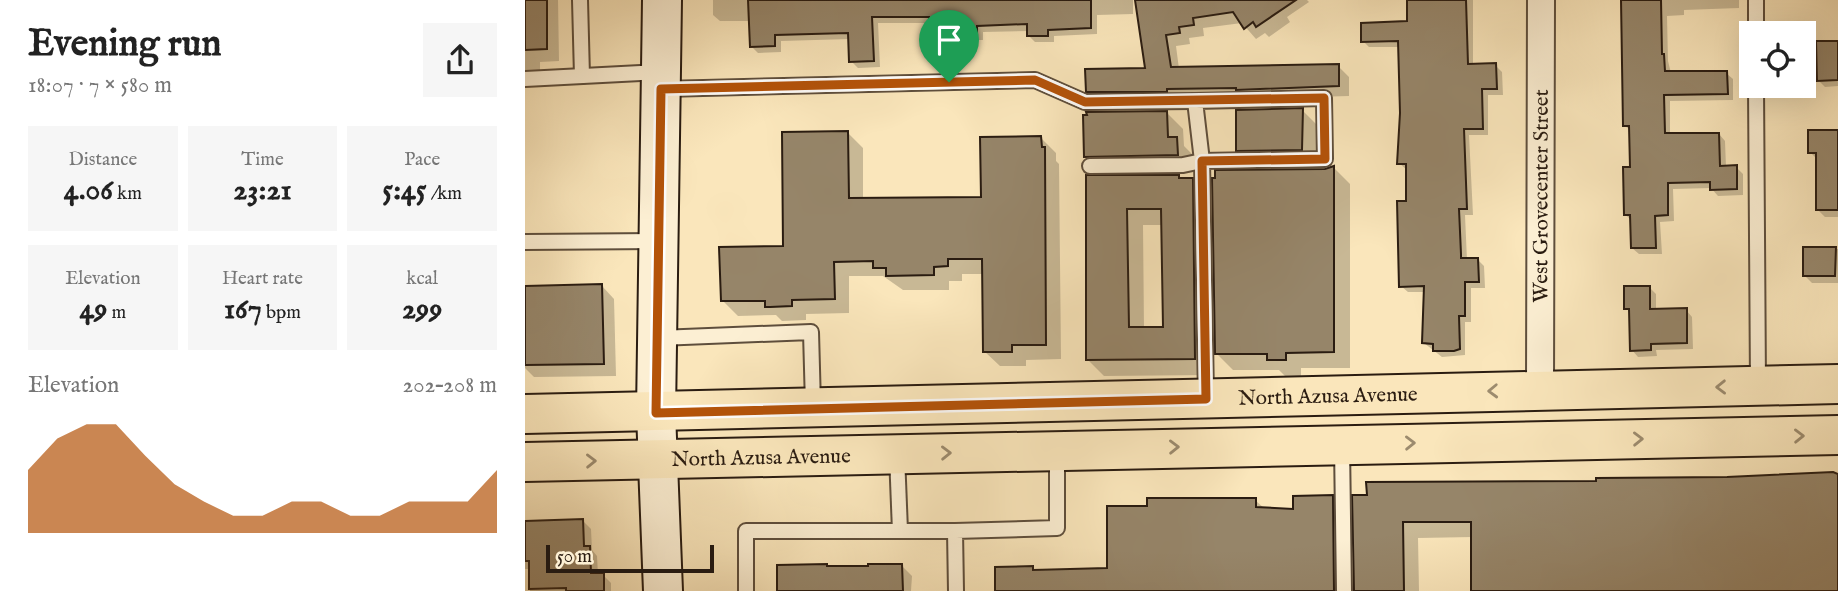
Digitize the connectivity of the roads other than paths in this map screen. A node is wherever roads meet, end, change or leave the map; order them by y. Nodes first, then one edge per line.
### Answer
1 (580, 0) edge
2 (662, 0) edge
3 (1541, 0) edge
4 (1756, 0) edge
5 (1756, 21) edge
6 (582, 76) junction
7 (525, 79) edge
8 (661, 81) junction
9 (1756, 98) edge
10 (1195, 101) junction
11 (1202, 161) junction
12 (1090, 166) dead end
13 (525, 242) edge
14 (660, 242) junction
15 (657, 338) junction
16 (1838, 384) edge
17 (1758, 386) junction
18 (1540, 390) junction
19 (1206, 399) junction
20 (813, 409) junction
21 (656, 413) junction
22 (525, 414) edge
23 (1838, 435) edge
24 (1342, 444) junction
25 (1057, 450) junction
26 (897, 454) junction
27 (658, 459) junction
28 (525, 462) edge
29 (900, 531) junction
30 (955, 531) junction
31 (663, 591) edge
32 (746, 591) edge
33 (956, 591) edge
34 (1344, 591) edge

1 - 6 lane
2 - 8 main road
3 - 18 street, West Grovecenter Street
4 - 5 lane
6 - 7 lane
6 - 8 lane
8 - 10 lane
8 - 14 main road
9 - 17 lane
10 - 11 lane
10 - 11 lane
11 - 12 lane
11 - 19 lane
13 - 14 lane
14 - 15 main road
15 - 20 lane
15 - 21 main road
16 - 17 main road, North Azusa Avenue
17 -> 18 main road, North Azusa Avenue
18 -> 19 main road, North Azusa Avenue
19 - 20 main road, North Azusa Avenue
20 - 21 main road, North Azusa Avenue
21 - 22 main road, North Azusa Avenue
21 - 27 main road
24 -> 23 main road, North Azusa Avenue
25 -> 24 main road, North Azusa Avenue
24 - 34 lane
26 -> 25 main road, North Azusa Avenue
25 - 30 lane
26 - 27 main road, North Azusa Avenue
26 - 29 lane
28 -> 27 main road, North Azusa Avenue
27 - 31 main road
29 - 30 lane
29 - 32 lane
30 - 33 lane

